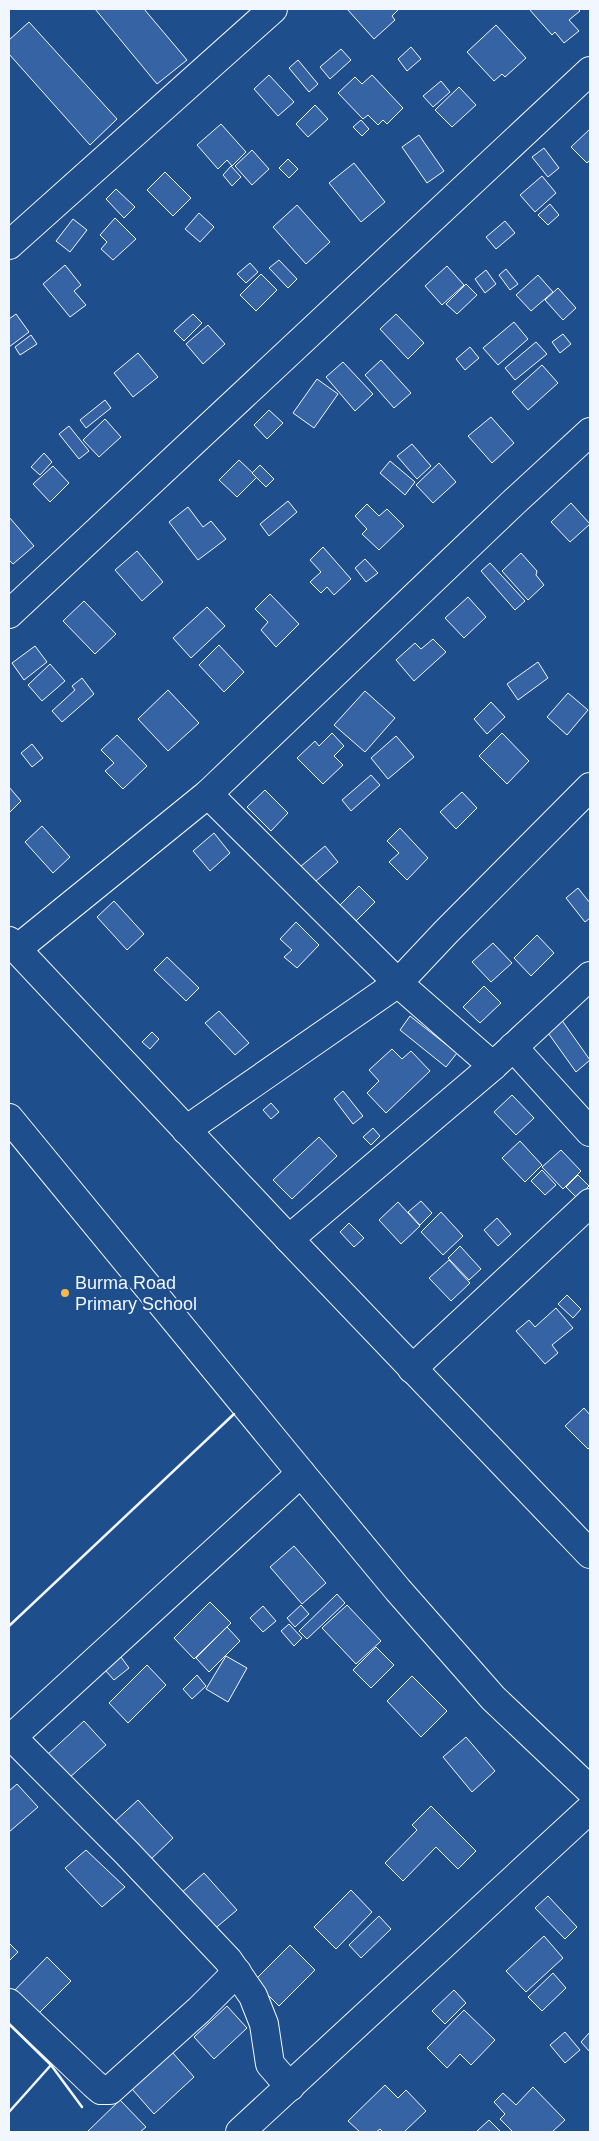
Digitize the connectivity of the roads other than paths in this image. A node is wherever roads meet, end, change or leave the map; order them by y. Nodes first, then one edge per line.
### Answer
1 (273, 9) edge
2 (590, 71) edge
3 (9, 245) edge
4 (590, 432) edge
5 (9, 614) edge
6 (590, 787) edge
7 (208, 794) junction
8 (13, 945) edge
9 (590, 976) edge
10 (398, 983) junction
11 (513, 1047) junction
12 (493, 1066) junction
13 (9, 1118) edge
14 (186, 1130) junction
15 (590, 1132) edge
16 (590, 1203) edge
17 (289, 1239) junction
18 (412, 1369) junction
19 (301, 1473) junction
20 (590, 1554) edge
21 (10, 1738) edge
22 (590, 1790) edge
23 (590, 1810) edge
24 (237, 1972) junction
25 (9, 2003) edge
26 (290, 2087) junction
27 (240, 2132) edge

1 - 3 street
2 - 5 street
4 - 7 street
6 - 10 street
7 - 8 street
7 - 10 street
8 - 14 street
9 - 11 street
10 - 12 street
10 - 14 street
11 - 12 street
11 - 15 street
12 - 17 street
13 - 19 street
14 - 17 street
16 - 18 street
17 - 18 street
18 - 20 street
19 - 21 street
19 - 22 street
21 - 24 street
23 - 26 street
24 - 25 street
24 - 26 street
26 - 27 street

